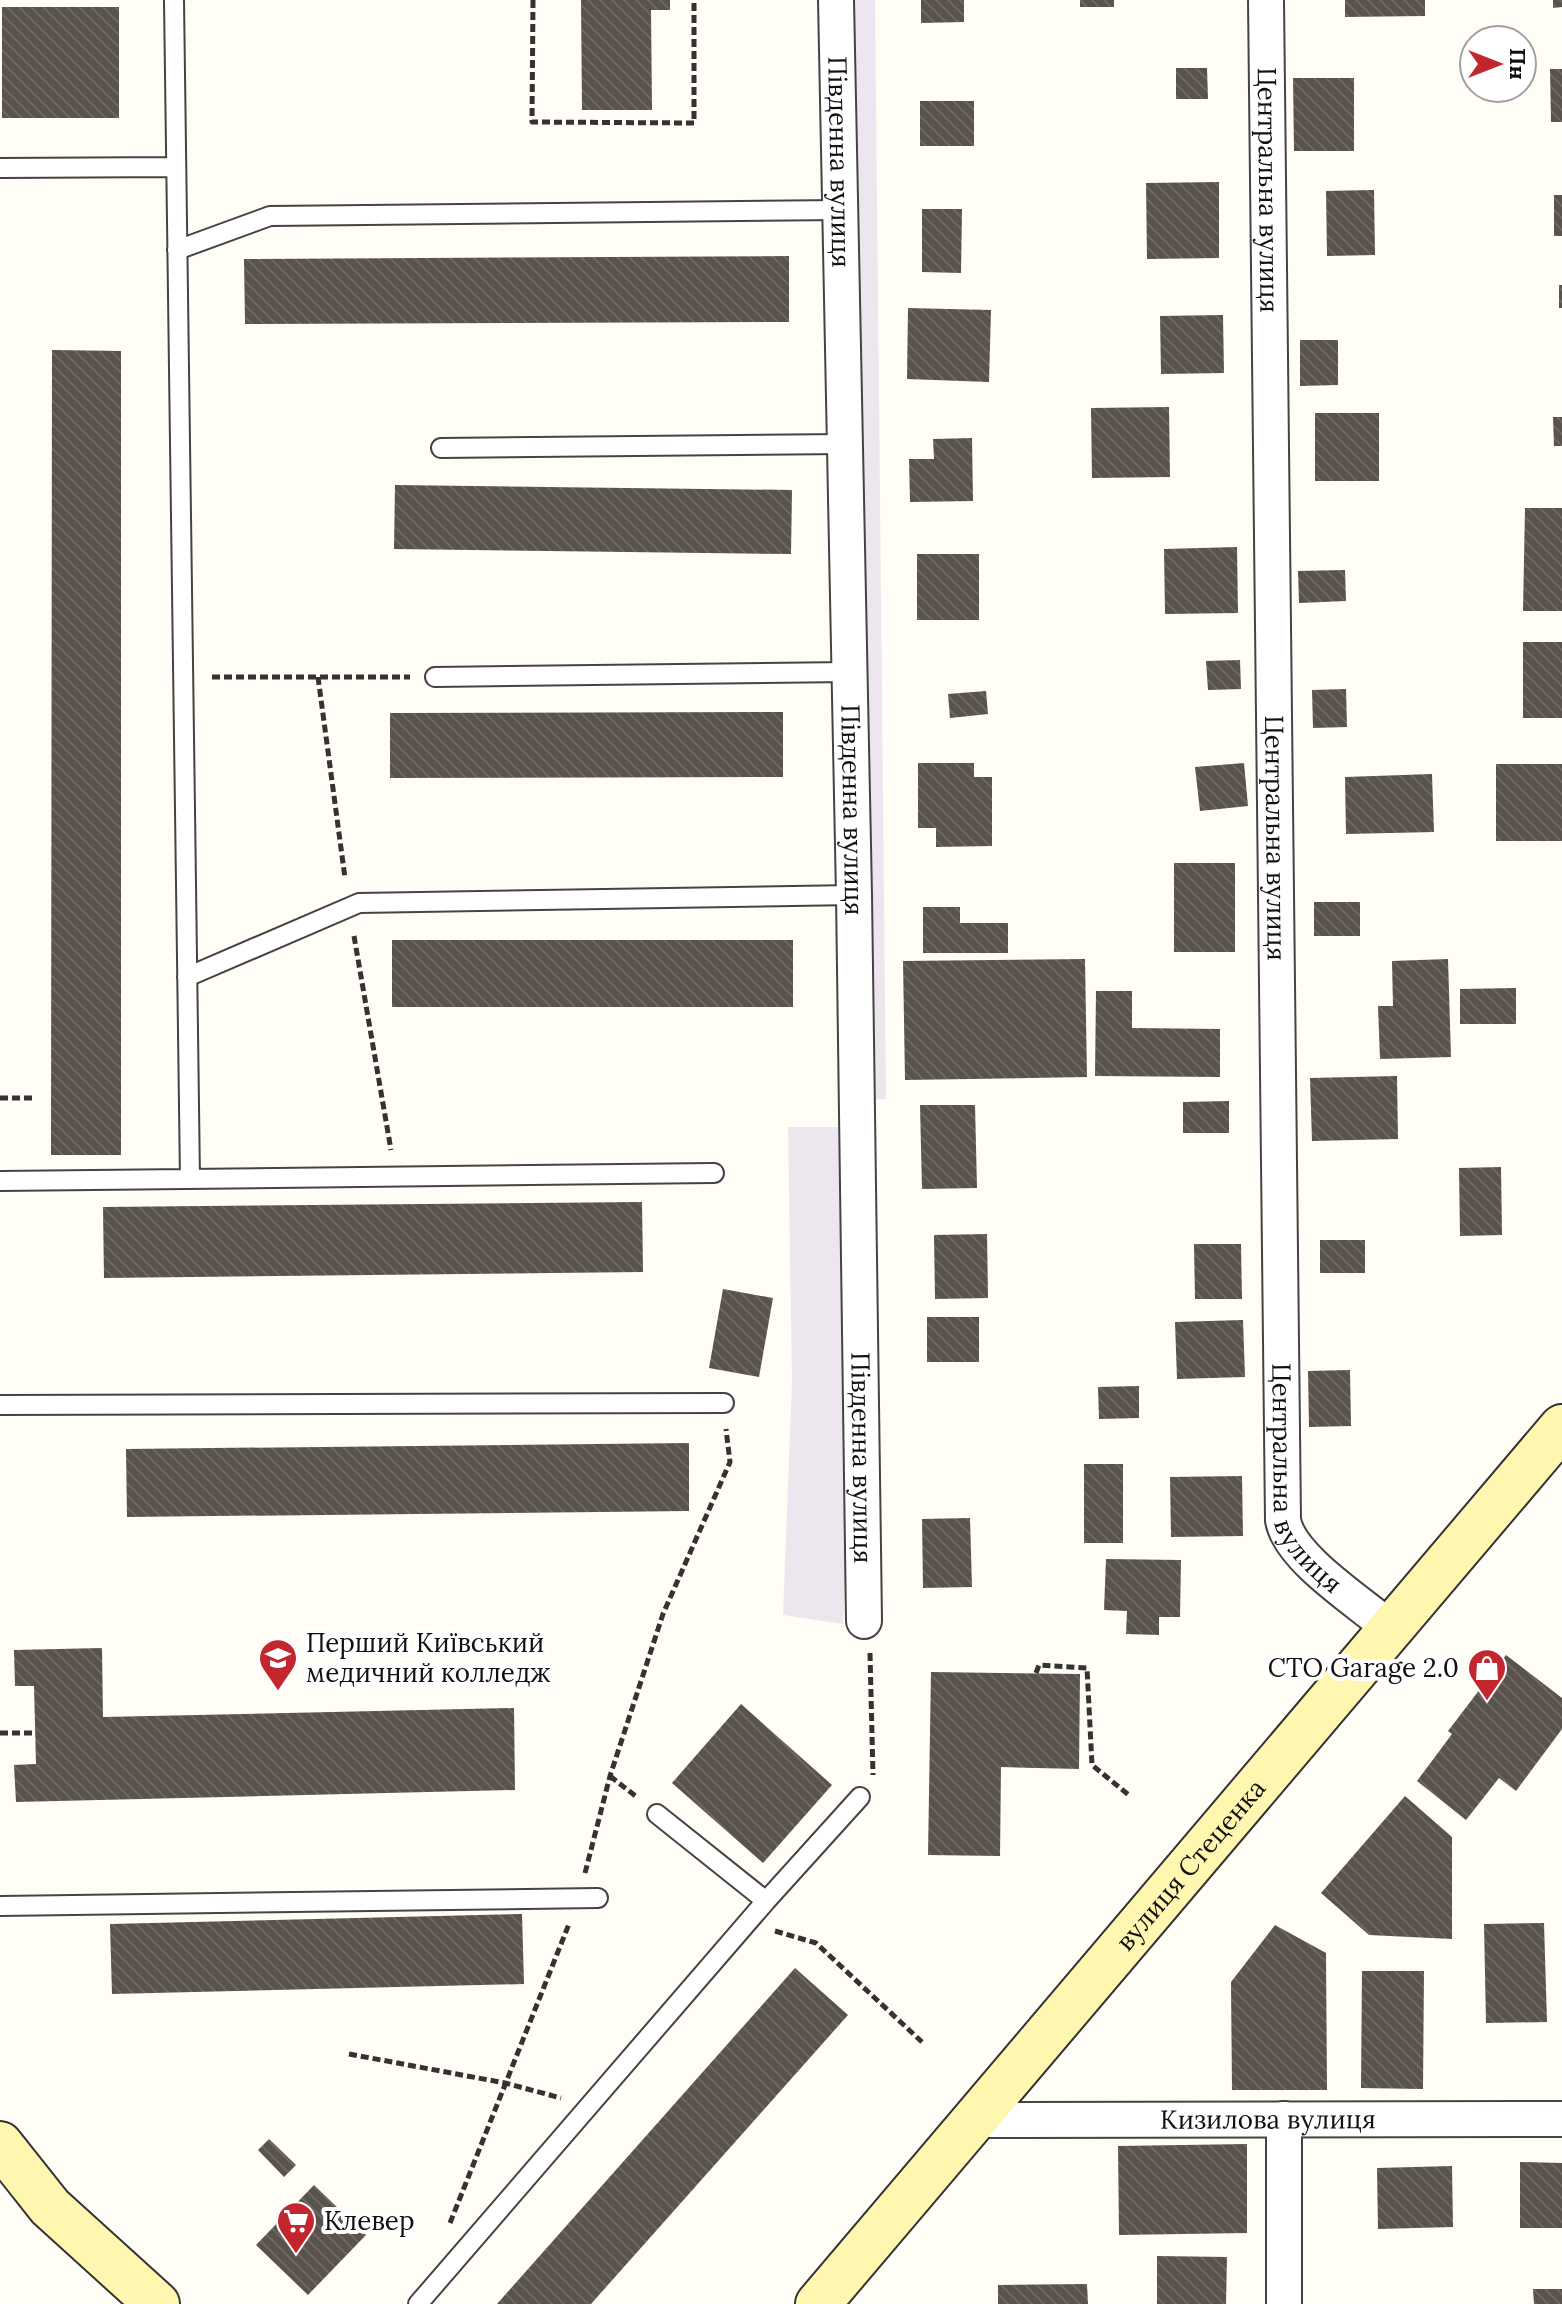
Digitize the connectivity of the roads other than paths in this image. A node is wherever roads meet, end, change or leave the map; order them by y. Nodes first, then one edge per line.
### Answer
1 (174, 0) edge
2 (836, 0) edge
3 (1266, 0) edge
4 (175, 167) junction
5 (0, 168) edge
6 (840, 210) junction
7 (177, 250) junction
8 (845, 444) junction
9 (441, 448) dead end
10 (850, 672) junction
11 (435, 677) road end
12 (854, 895) junction
13 (187, 977) junction
14 (714, 1173) dead end
15 (190, 1179) junction
16 (0, 1181) edge
17 (724, 1403) road end
18 (0, 1405) edge
19 (1562, 1427) edge
20 (864, 1621) road end
21 (1391, 1629) junction
22 (860, 1797) road end
23 (657, 1814) dead end
24 (588, 1898) road end
25 (766, 1901) junction
26 (0, 1906) edge
27 (1284, 2119) junction
28 (1562, 2119) edge
29 (974, 2120) junction
30 (0, 2144) edge
31 (157, 2304) edge
32 (418, 2304) edge
33 (818, 2304) edge
34 (1284, 2304) edge

1 - 4 lane
2 - 6 street, Південна вулиця
3 - 21 street, Центральна вулиця
4 - 5 lane
4 - 7 lane
6 - 7 lane
6 - 8 street, Південна вулиця
7 - 13 lane
8 - 9 lane
8 - 10 street, Південна вулиця
10 - 11 lane
10 - 12 street, Південна вулиця
12 - 13 lane
12 - 20 street, Південна вулиця
13 - 15 lane
14 - 15 lane
15 - 16 lane
17 - 18 lane
19 - 21 main road, вулиця Стеценка
21 - 29 main road, вулиця Стеценка
22 - 25 lane
23 - 25 lane
24 - 26 lane
25 - 32 lane
27 - 28 street, Кизилова вулиця
27 - 29 street, Кизилова вулиця
27 - 34 street
29 - 33 main road, вулиця Стеценка
30 - 31 main road

